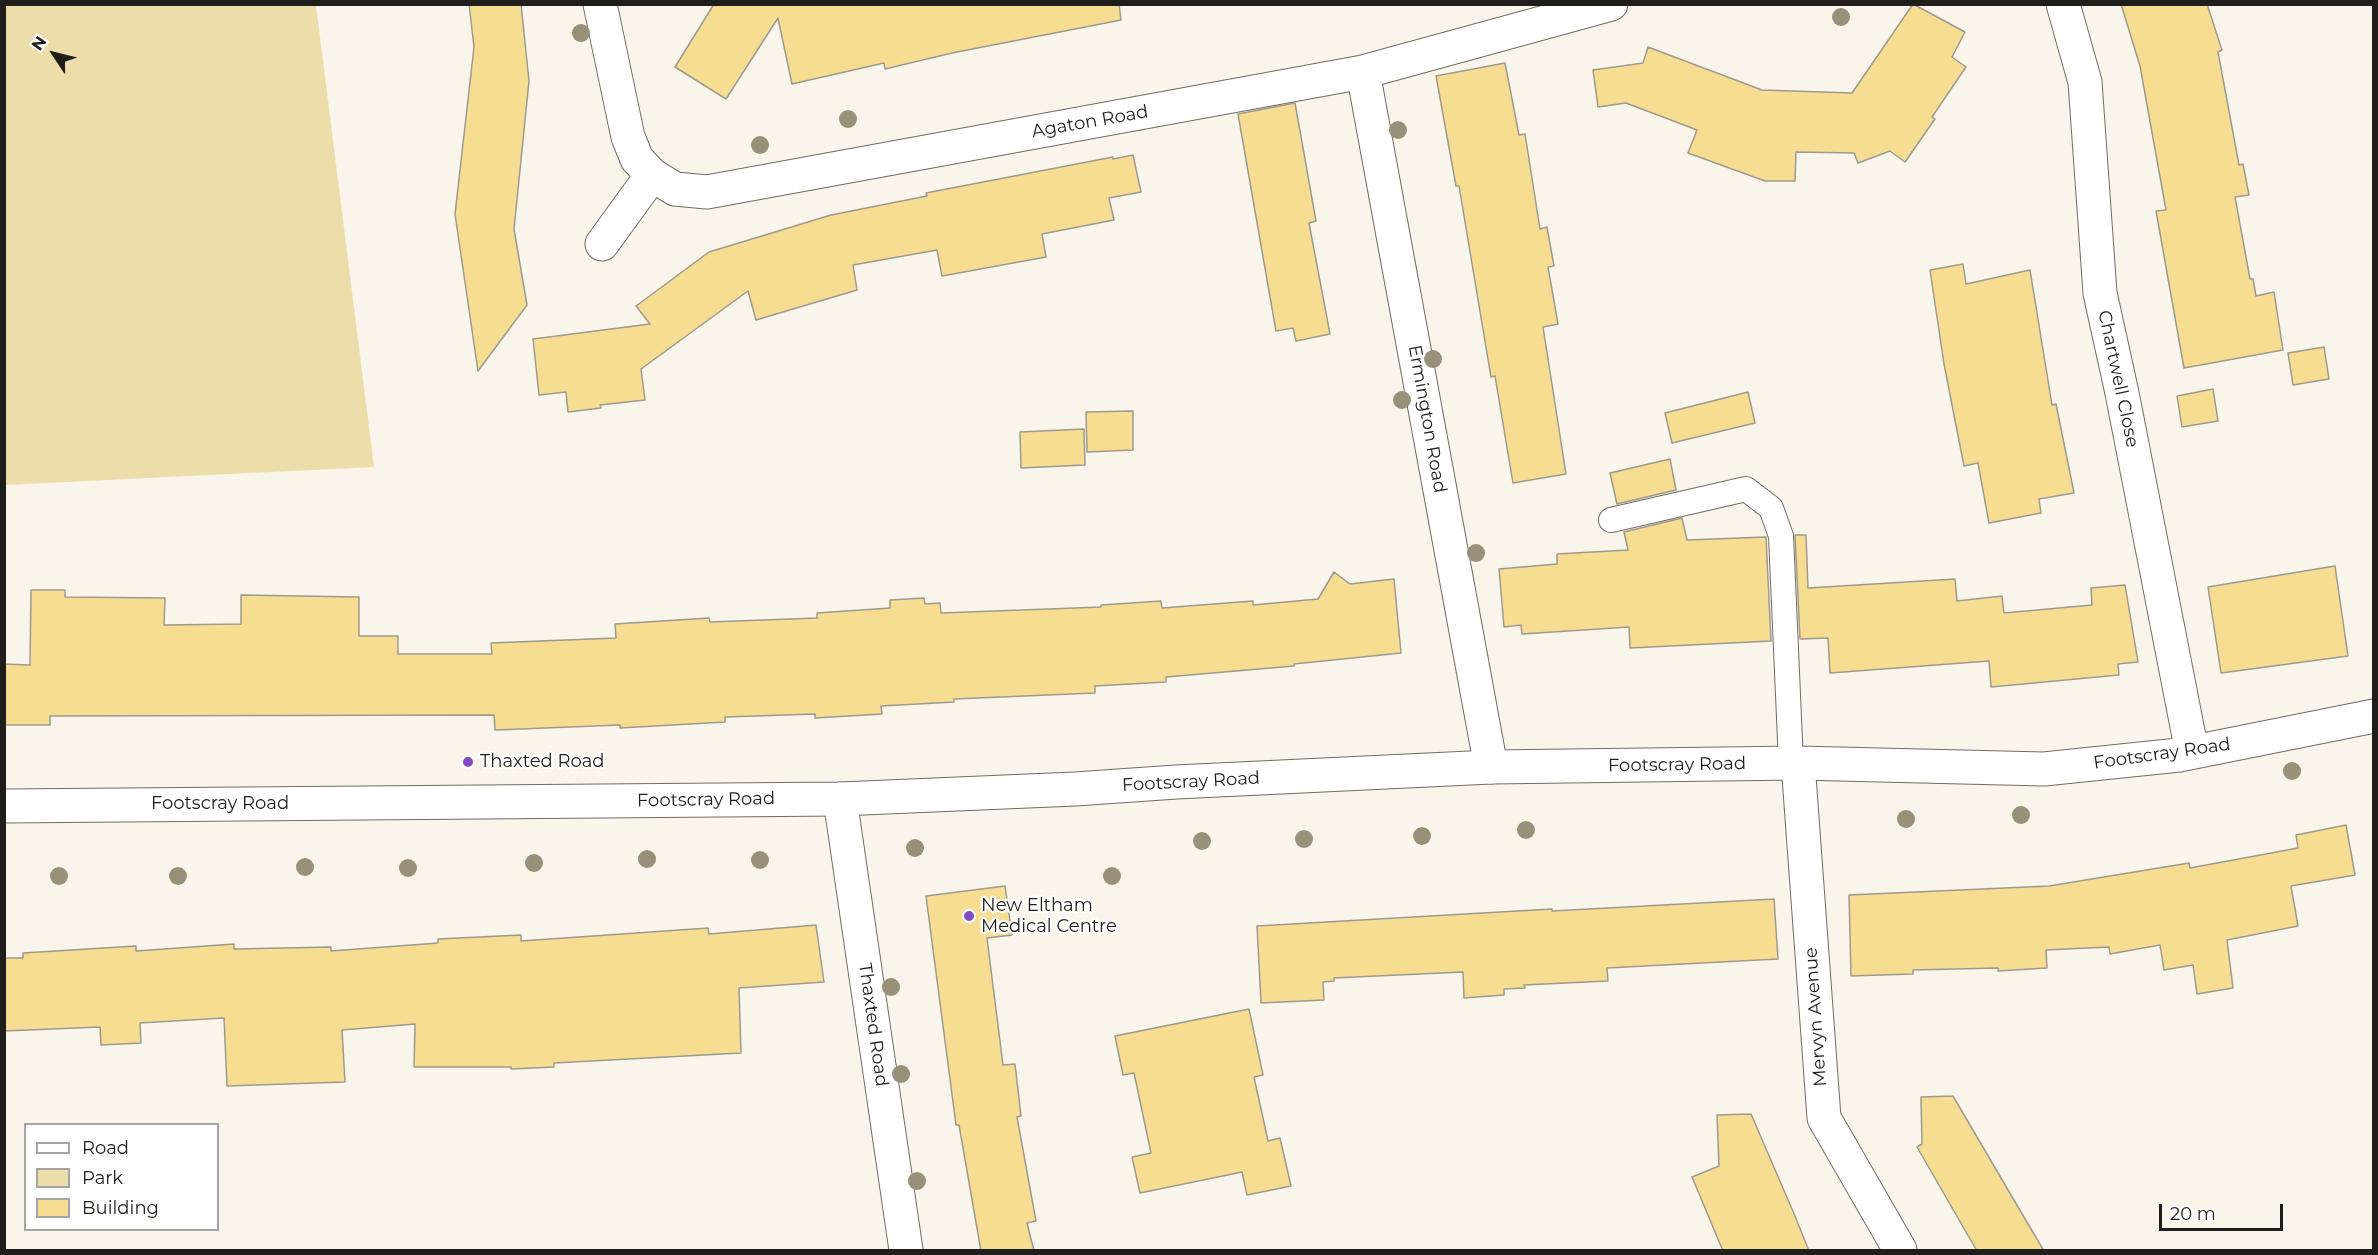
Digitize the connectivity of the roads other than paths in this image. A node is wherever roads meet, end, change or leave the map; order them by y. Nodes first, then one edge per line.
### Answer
1 (600, 4) edge
2 (1611, 4) edge
3 (2063, 4) edge
4 (1363, 72) junction
5 (652, 175) junction
6 (602, 244) dead end
7 (1611, 520) dead end
8 (2373, 716) edge
9 (2192, 752) junction
10 (1794, 763) junction
11 (1491, 767) junction
12 (840, 799) junction
13 (4, 806) edge
14 (906, 1251) edge
15 (1900, 1251) edge

1 - 5 street
2 - 4 street, Agaton Road
3 - 9 street, Chartwell Close
4 - 5 street, Agaton Road
4 - 11 street, Ermington Road
5 - 6 street
7 - 10 lane
8 - 9 street, Footscray Road
9 - 10 street, Footscray Road
10 - 11 street, Footscray Road
10 - 15 street, Mervyn Avenue
11 - 12 street, Footscray Road
12 - 13 street, Footscray Road
12 - 14 street, Thaxted Road

